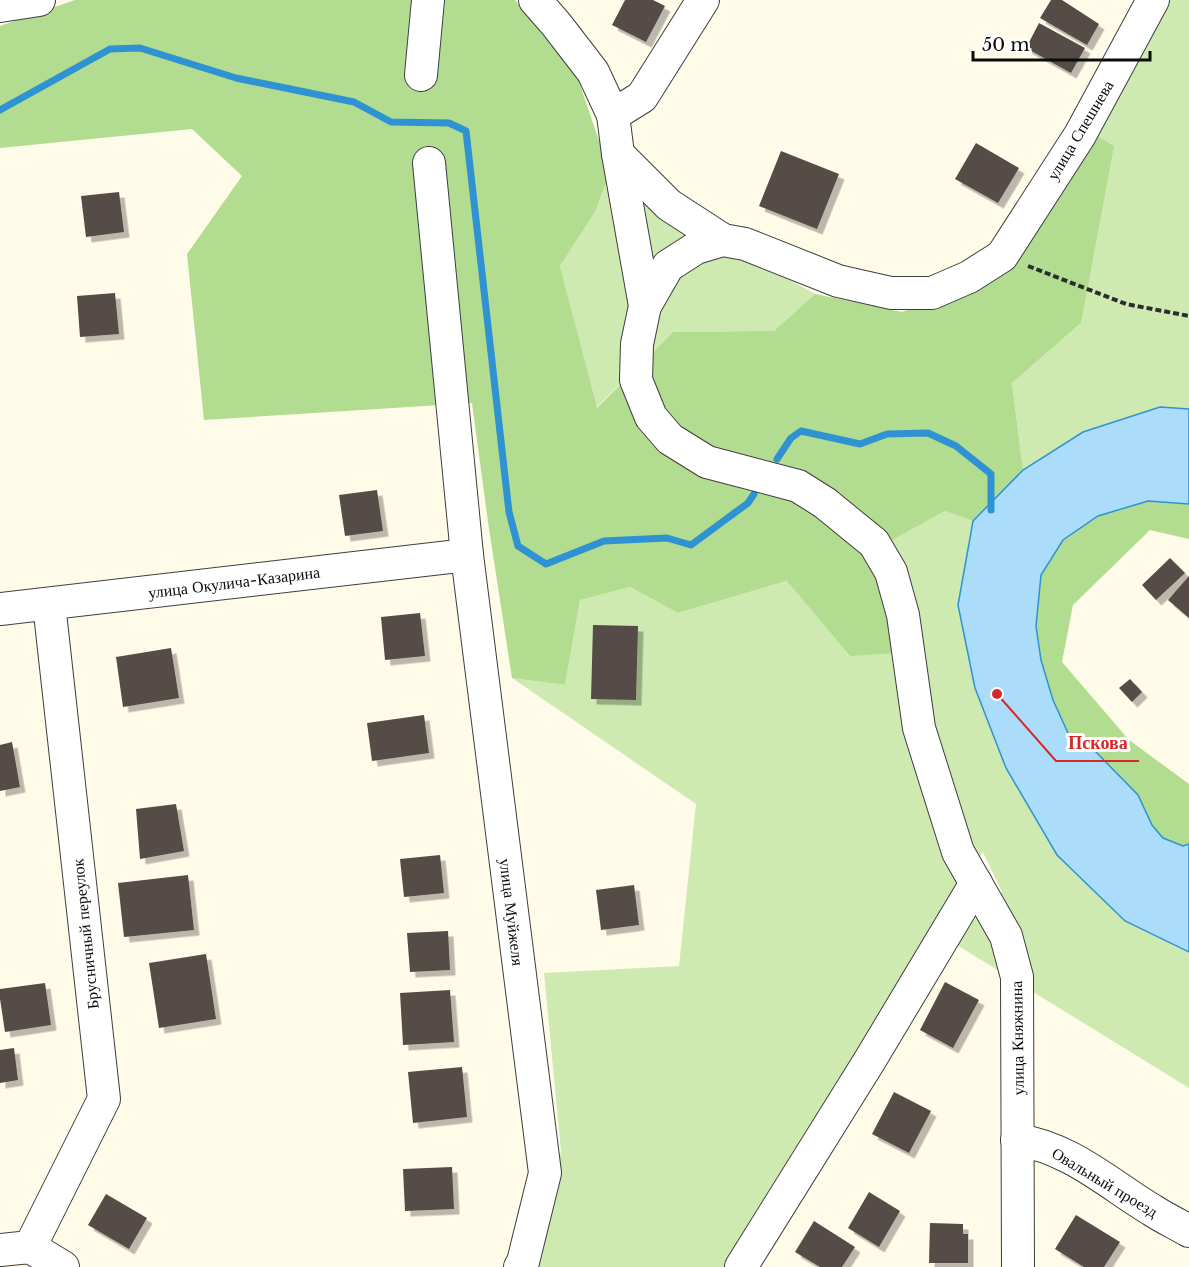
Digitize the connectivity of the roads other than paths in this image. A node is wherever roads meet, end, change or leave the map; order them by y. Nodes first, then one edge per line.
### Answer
1 (39, 0) edge
2 (428, 0) edge
3 (535, 0) edge
4 (702, 0) edge
5 (1153, 0) edge
6 (0, 6) edge
7 (421, 75) dead end
8 (613, 115) junction
9 (618, 154) junction
10 (429, 163) dead end
11 (723, 240) junction
12 (645, 306) junction
13 (467, 555) junction
14 (49, 604) junction
15 (0, 609) edge
16 (976, 884) junction
17 (1017, 1140) junction
18 (1189, 1231) edge
19 (15, 1249) edge
20 (63, 1267) edge
21 (520, 1267) edge
22 (741, 1267) edge
23 (1018, 1267) edge

1 - 6 street
2 - 7 street
3 - 8 street
4 - 8 street
5 - 11 street, улица Спешнева
8 - 9 street
9 - 11 street
9 - 12 street
10 - 13 street, улица Муйжеля
11 - 12 street
12 - 16 street, улица Княжнина
13 - 14 street, улица Окулича-Казарина
13 - 21 street, улица Муйжеля
14 - 15 street, улица Окулича-Казарина
14 - 19 street, Брусничный переулок
16 - 17 street, улица Княжнина
16 - 22 street
17 - 18 street, Овальный проезд
17 - 23 street, улица Княжнина
19 - 20 street

